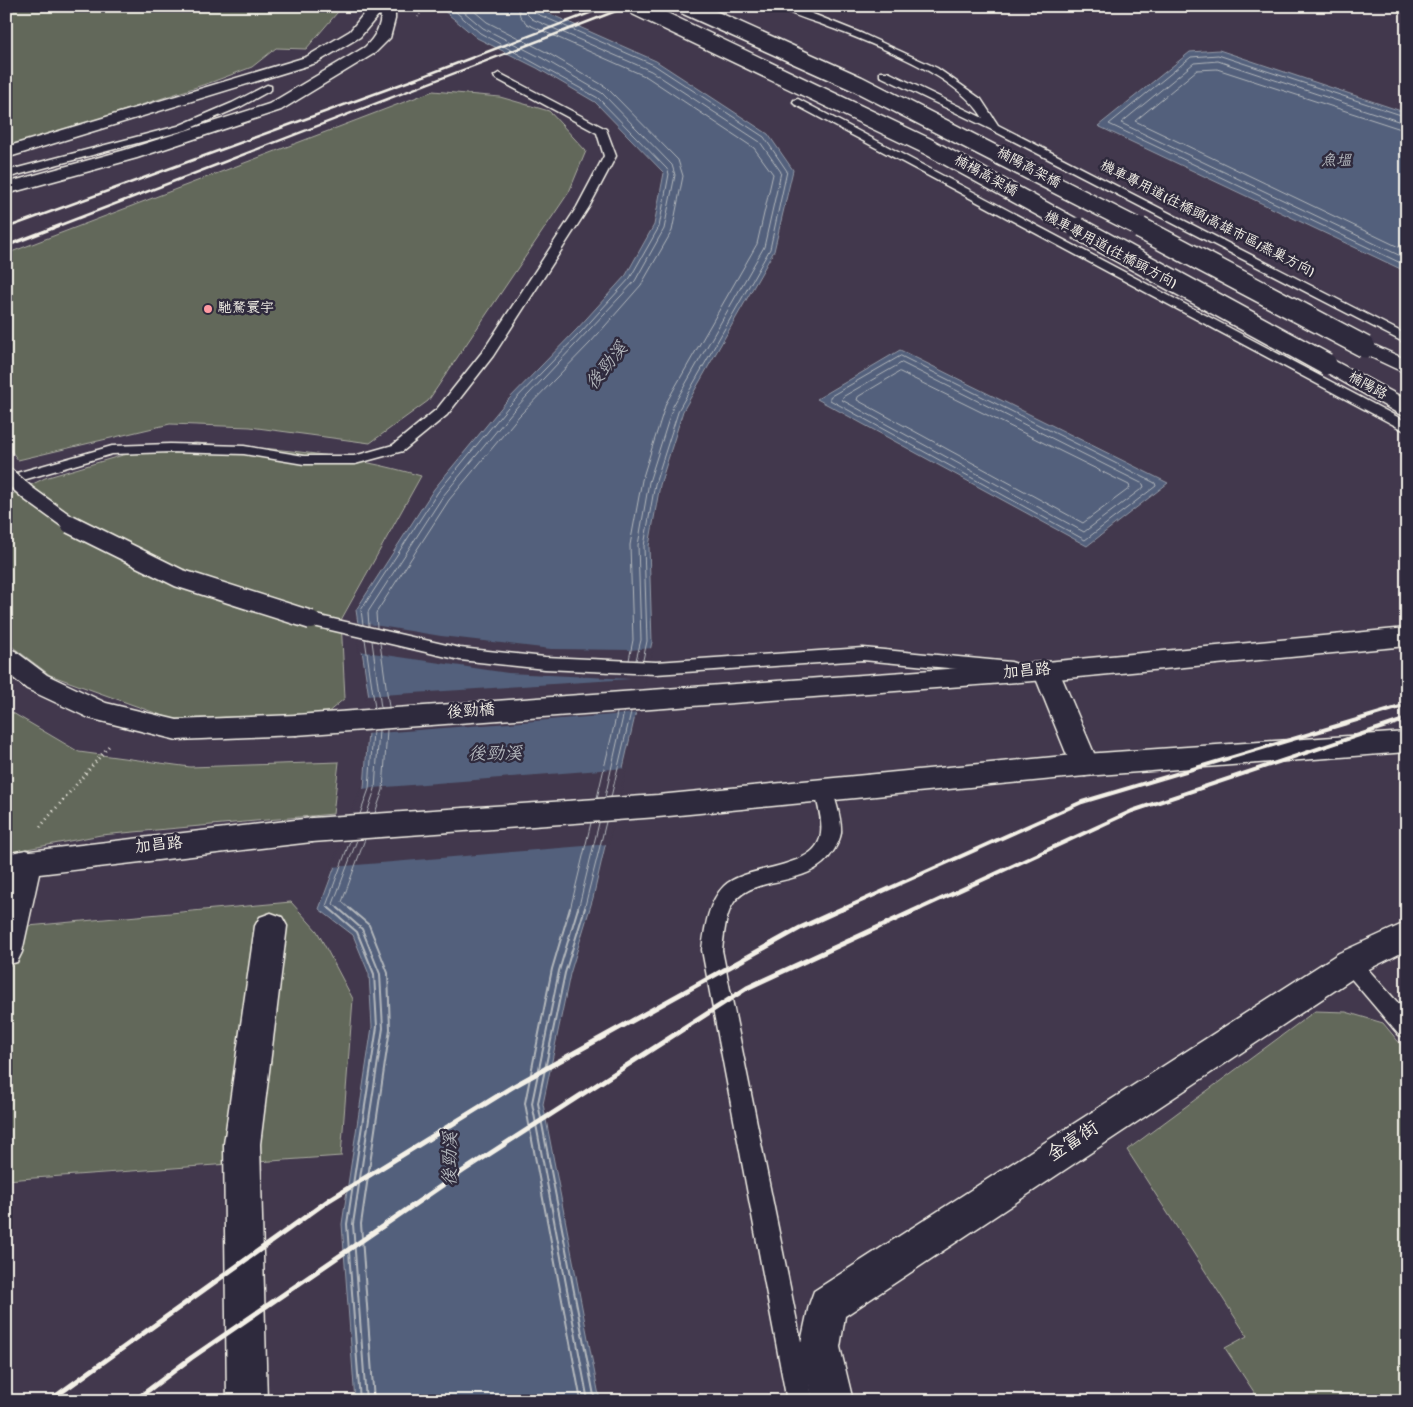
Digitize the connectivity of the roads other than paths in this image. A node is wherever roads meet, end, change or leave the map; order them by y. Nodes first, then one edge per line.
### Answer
1 (378, 6) edge
2 (388, 6) edge
3 (634, 6) edge
4 (685, 6) edge
5 (784, 6) edge
6 (884, 74) dead end
7 (499, 76) dead end
8 (267, 88) dead end
9 (798, 102) dead end
10 (994, 127) junction
11 (6, 153) edge
12 (6, 175) edge
13 (6, 188) edge
14 (1407, 340) edge
15 (1326, 364) joint
16 (1407, 366) edge
17 (1407, 409) edge
18 (1407, 428) edge
19 (6, 474) edge
20 (6, 481) edge
21 (1407, 637) edge
22 (6, 658) edge
23 (1046, 672) junction
24 (647, 701) joint
25 (1407, 742) edge
26 (1085, 765) junction
27 (824, 790) junction
28 (16, 864) edge
29 (272, 926) dead end
30 (1407, 935) edge
31 (6, 952) edge
32 (1350, 963) junction
33 (1407, 1028) edge
34 (247, 1401) edge
35 (800, 1401) edge
36 (833, 1401) edge

1 - 11 street
2 - 13 street
3 - 15 street, 楠楊高架橋, bridge
4 - 16 street, 楠陽高架橋, bridge
5 - 10 lane
6 - 10 lane
7 - 20 lane
8 - 12 lane
9 - 18 lane, 機車專用道(往橋頭方向)
10 - 14 lane, 機車專用道(往橋頭/高雄市區/燕巢方向)
15 - 17 street, 楠陽路
19 - 23 lane, bridge
21 - 23 street, 加昌路
22 - 24 street, 後勁橋
23 - 24 street, 加昌路
23 - 26 street
25 - 26 street
26 - 27 street
27 - 28 street, 加昌路
27 - 35 lane
28 - 31 street
29 - 34 street
30 - 32 street, 金富街
32 - 33 lane
32 - 36 street, 金富街

